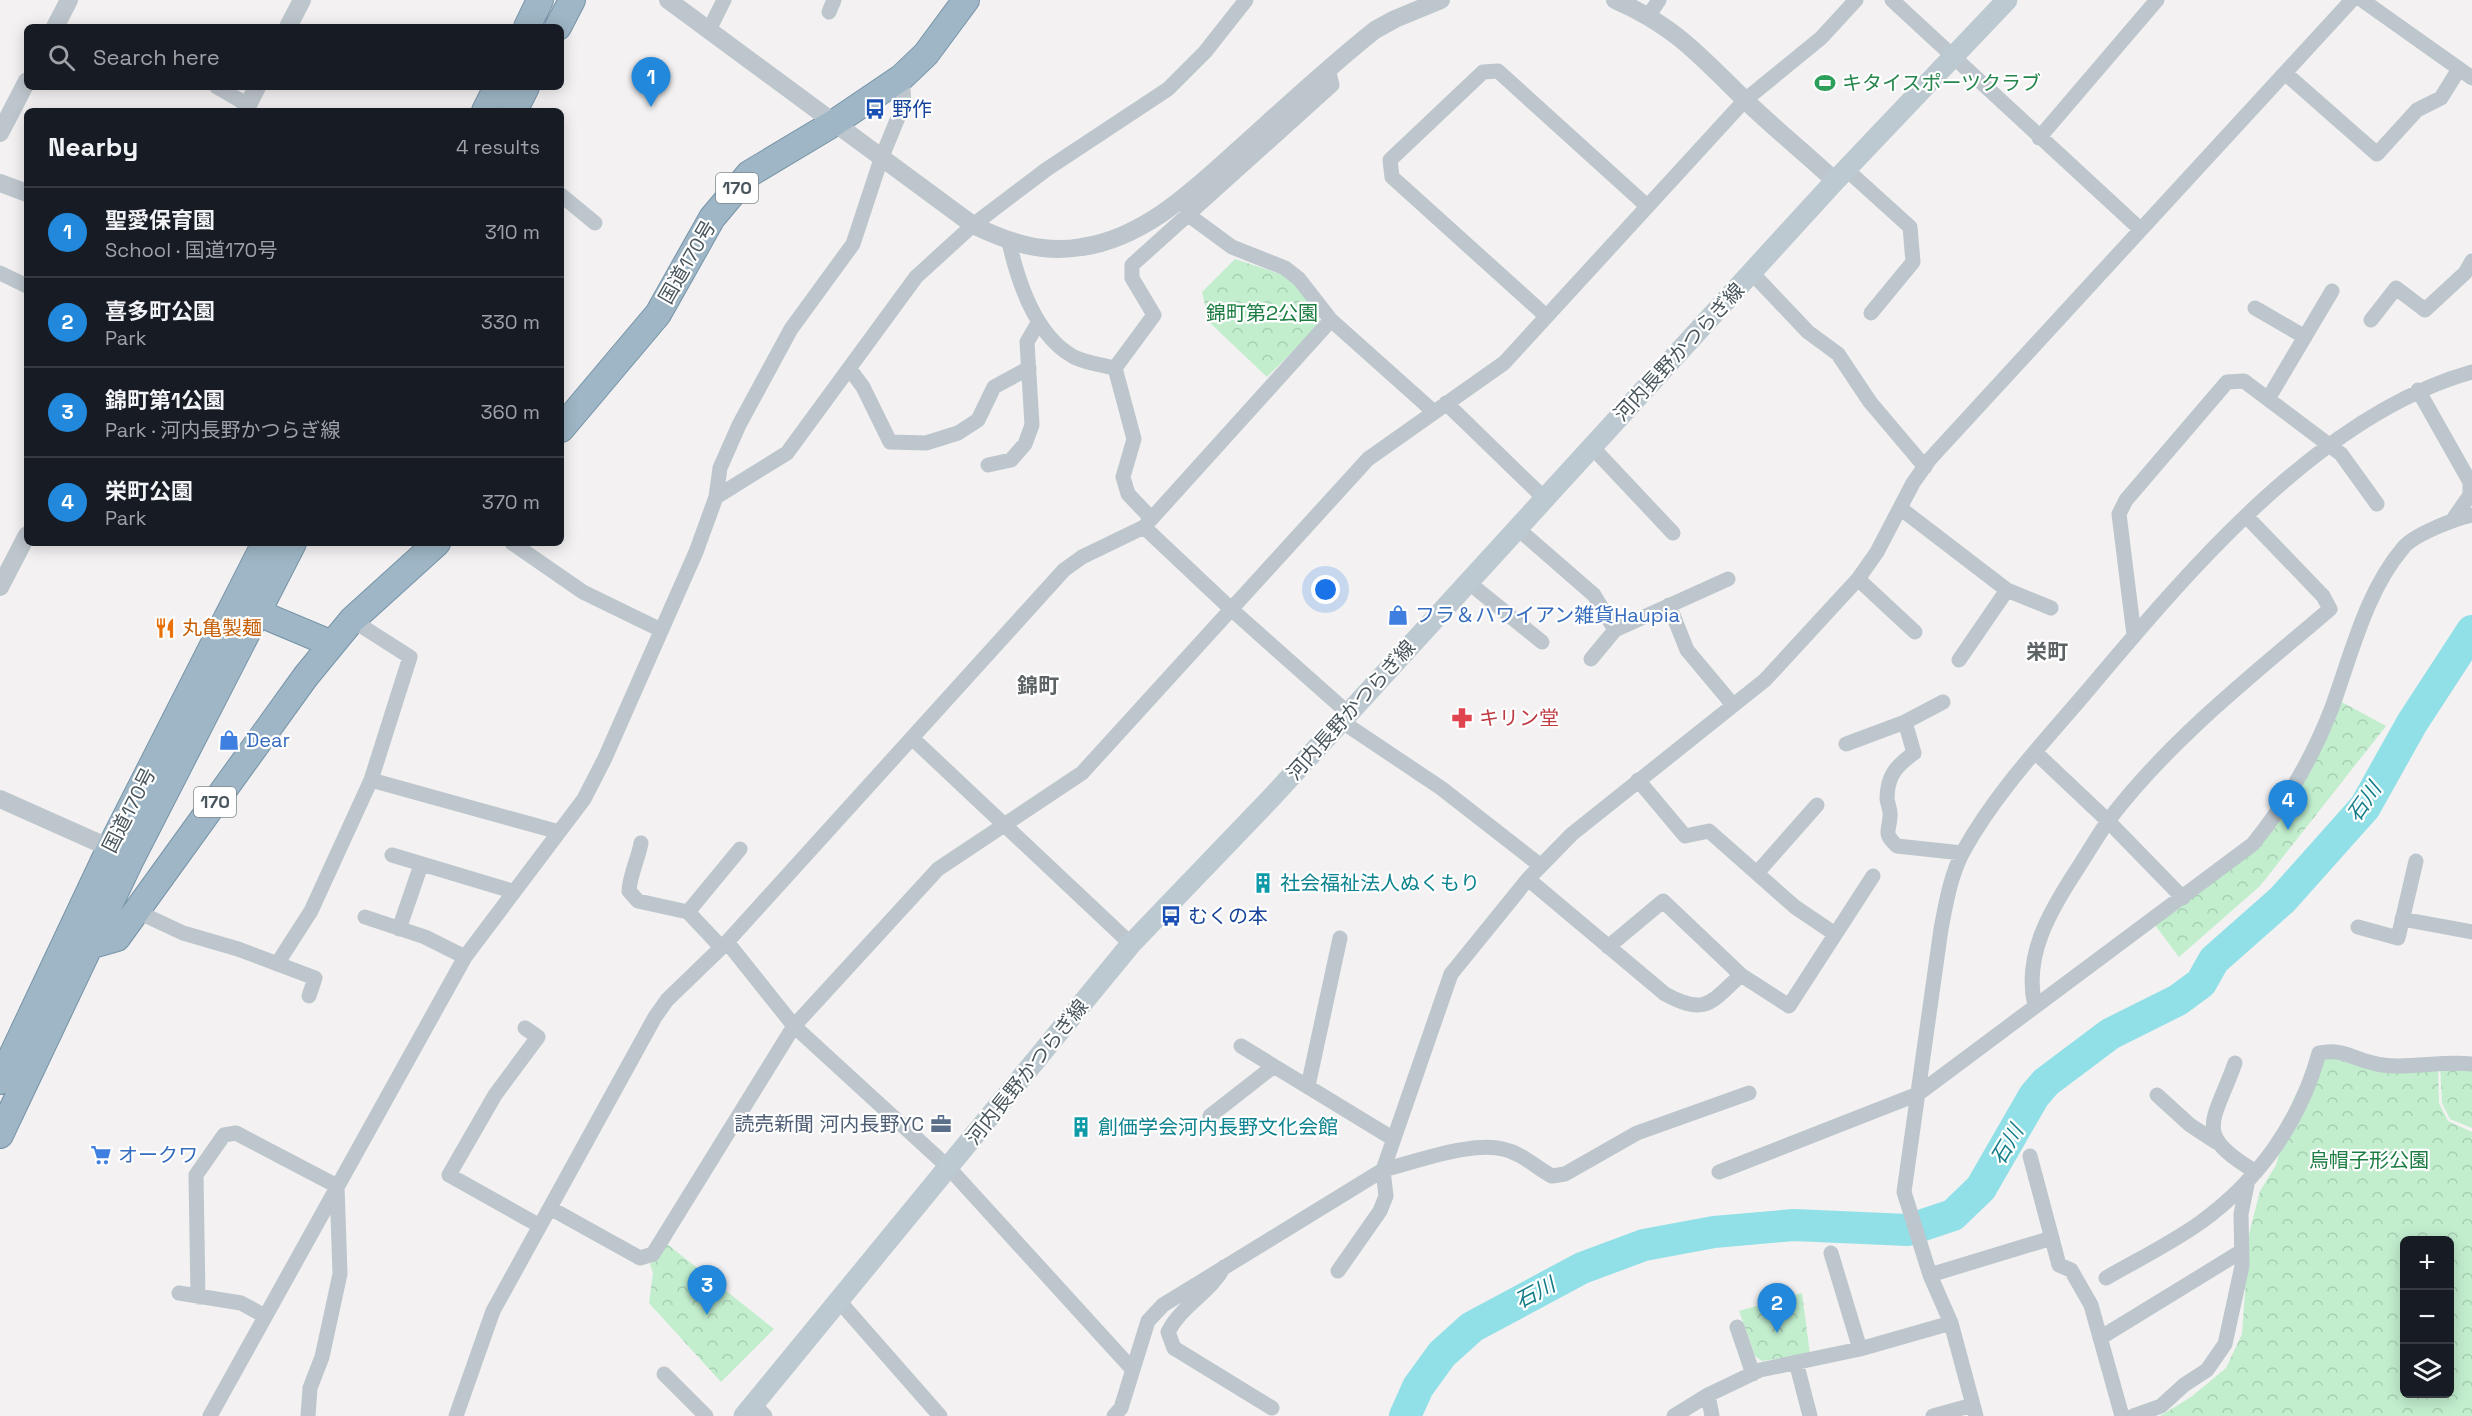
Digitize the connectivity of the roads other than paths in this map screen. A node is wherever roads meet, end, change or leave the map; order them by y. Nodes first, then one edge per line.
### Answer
1 (69, 0) edge
2 (302, 0) edge
3 (540, 0) edge
4 (572, 0) edge
5 (668, 0) edge
6 (724, 0) edge
7 (966, 0) edge
8 (1246, 0) edge
9 (1441, 0) edge
10 (1615, 0) edge
11 (1856, 0) edge
12 (1892, 0) edge
13 (2007, 0) edge
14 (2157, 0) edge
15 (2352, 0) edge
16 (2362, 0) edge
17 (1654, 7) edge
18 (57, 24) edge
19 (290, 24) edge
20 (528, 24) edge
21 (560, 24) edge
22 (709, 30) junction
23 (1954, 57) junction
24 (1328, 69) junction
25 (2459, 69) junction
26 (2286, 74) junction
27 (902, 77) junction
28 (2472, 78) edge
29 (24, 87) edge
30 (221, 90) edge
31 (256, 90) edge
32 (496, 90) edge
33 (524, 90) edge
34 (1745, 100) junction
35 (247, 108) edge
36 (486, 108) edge
37 (515, 108) edge
38 (834, 123) junction
39 (0, 133) edge
40 (2039, 138) junction
41 (881, 159) junction
42 (1841, 176) junction
43 (0, 183) edge
44 (24, 193) edge
45 (564, 197) edge
46 (1647, 206) junction
47 (1187, 214) junction
48 (595, 223) dead end
49 (973, 225) junction
50 (2140, 230) junction
51 (1009, 242) junction
52 (2472, 261) edge
53 (0, 273) edge
54 (1752, 273) junction
55 (24, 285) edge
56 (2332, 291) dead end
57 (2255, 308) dead end
58 (1871, 313) dead end
59 (1546, 316) junction
60 (2371, 320) dead end
61 (1331, 321) junction
62 (1038, 324) junction
63 (2305, 337) junction
64 (849, 368) junction
65 (1029, 368) junction
66 (1115, 368) junction
67 (2472, 372) edge
68 (2418, 390) junction
69 (2268, 399) junction
70 (1440, 408) junction
71 (564, 425) edge
72 (2330, 446) junction
73 (1592, 447) junction
74 (988, 465) dead end
75 (1924, 466) junction
76 (716, 497) junction
77 (1545, 499) junction
78 (2377, 504) dead end
79 (1900, 508) junction
80 (2472, 515) edge
81 (2246, 516) junction
82 (2454, 518) junction
83 (1147, 522) junction
84 (1517, 528) junction
85 (1673, 533) dead end
86 (24, 542) edge
87 (264, 546) edge
88 (291, 546) edge
89 (434, 546) edge
90 (516, 546) edge
91 (1728, 579) dead end
92 (1858, 579) junction
93 (1468, 582) junction
94 (0, 588) edge
95 (2007, 590) junction
96 (235, 603) junction
97 (1669, 605) junction
98 (2051, 608) dead end
99 (1231, 609) junction
100 (258, 614) junction
101 (352, 620) junction
102 (661, 630) junction
103 (1615, 630) junction
104 (1915, 632) dead end
105 (2134, 635) junction
106 (1542, 642) dead end
107 (332, 644) junction
108 (1591, 659) dead end
109 (1959, 660) dead end
110 (1943, 702) dead end
111 (1733, 705) junction
112 (1344, 717) junction
113 (1905, 722) junction
114 (912, 738) junction
115 (1846, 744) dead end
116 (2035, 752) junction
117 (370, 780) junction
118 (1638, 780) junction
119 (0, 799) edge
120 (1817, 805) dead end
121 (2108, 821) junction
122 (1006, 825) junction
123 (559, 832) junction
124 (641, 843) dead end
125 (740, 849) dead end
126 (120, 853) junction
127 (1962, 853) junction
128 (392, 855) dead end
129 (2416, 861) dead end
130 (421, 865) junction
131 (1541, 866) junction
132 (1757, 873) junction
133 (1873, 876) dead end
134 (1528, 879) junction
135 (512, 891) junction
136 (2182, 898) junction
137 (136, 911) junction
138 (688, 912) junction
139 (365, 917) dead end
140 (2402, 919) junction
141 (2358, 927) dead end
142 (399, 929) junction
143 (2472, 933) edge
144 (1835, 934) junction
145 (1340, 938) dead end
146 (1131, 944) junction
147 (724, 945) junction
148 (89, 946) junction
149 (1608, 946) junction
150 (465, 957) junction
151 (277, 964) junction
152 (1741, 975) junction
153 (309, 996) dead end
154 (2035, 1006) junction
155 (794, 1026) junction
156 (525, 1028) dead end
157 (1241, 1046) dead end
158 (2235, 1063) dead end
159 (2472, 1064) edge
160 (1274, 1066) junction
161 (0, 1081) edge
162 (1308, 1086) junction
163 (1749, 1093) dead end
164 (1918, 1094) junction
165 (2157, 1095) dead end
166 (1210, 1116) dead end
167 (0, 1135) edge
168 (1392, 1138) junction
169 (2216, 1142) junction
170 (2030, 1156) dead end
171 (949, 1168) junction
172 (1383, 1170) junction
173 (1719, 1172) dead end
174 (2252, 1176) junction
175 (337, 1186) junction
176 (550, 1208) junction
177 (540, 1226) junction
178 (2052, 1238) junction
179 (2242, 1251) junction
180 (1831, 1253) dead end
181 (1226, 1264) junction
182 (1338, 1271) dead end
183 (1930, 1275) junction
184 (2106, 1278) dead end
185 (179, 1293) dead end
186 (198, 1297) junction
187 (839, 1301) junction
188 (265, 1316) junction
189 (1951, 1323) junction
190 (1737, 1327) dead end
191 (2100, 1338) junction
192 (1860, 1349) junction
193 (1796, 1362) junction
194 (1133, 1370) junction
195 (664, 1374) dead end
196 (1753, 1374) junction
197 (1708, 1395) junction
198 (1272, 1408) dead end
199 (1974, 1411) edge
200 (754, 1412) edge
201 (210, 1416) edge
202 (308, 1416) edge
203 (456, 1416) edge
204 (706, 1416) edge
205 (940, 1416) edge
206 (1114, 1416) edge
207 (1674, 1416) edge
208 (1712, 1416) edge
209 (1810, 1416) edge
210 (1933, 1416) edge
211 (2122, 1416) edge
212 (2133, 1416) edge

1 - 18 street
2 - 19 street
3 - 20 highway
4 - 21 highway
5 - 22 street
6 - 22 street
7 - 27 highway, 国道170号 / 170
8 - 49 street
9 - 24 street
10 - 17 street
11 - 34 street
12 - 23 street
13 - 23 main road, 河内長野かつらぎ線
14 - 40 street
15 - 26 street
16 - 25 street
17 - 34 street
22 - 38 street
23 - 40 street
23 - 42 main road, 河内長野かつらぎ線
24 - 47 street
24 - 51 street
25 - 26 street
25 - 28 street
26 - 50 street
27 - 38 highway, 国道170号 / 170
27 - 41 street
29 - 39 street
30 - 35 street
31 - 35 street
32 - 36 highway
33 - 37 highway
34 - 42 street
34 - 46 street
38 - 41 street
38 - 71 highway, 国道170号 / 170
40 - 50 street
41 - 49 street
41 - 76 street
42 - 54 main road, 河内長野かつらぎ線
42 - 58 street
43 - 44 street
45 - 48 street
46 - 59 street
46 - 59 street
47 - 61 street
47 - 66 street
49 - 51 street
49 - 64 street
50 - 75 street
51 - 62 street
52 - 60 street
53 - 55 street
54 - 73 main road, 河内長野かつらぎ線
54 - 75 street
56 - 63 street
57 - 63 street
59 - 70 street
61 - 70 street
61 - 83 street
62 - 65 street
62 - 66 street
63 - 69 street
64 - 65 street
64 - 76 street
65 - 74 street
66 - 83 street
67 - 68 street
68 - 72 street
68 - 82 street
69 - 72 street
69 - 105 street
70 - 77 street
70 - 99 street
72 - 78 street
72 - 81 street
73 - 77 main road, 河内長野かつらぎ線
73 - 85 street
75 - 79 street
76 - 102 street
77 - 84 main road, 河内長野かつらぎ線
79 - 92 street
79 - 95 street
80 - 82 street
81 - 105 street
81 - 121 street
82 - 136 street
83 - 99 street
83 - 114 street
84 - 93 main road, 河内長野かつらぎ線
84 - 103 street
86 - 94 street
87 - 96 highway, 国道170号 / 170
88 - 100 highway, 国道170号 / 170
89 - 101 highway, 170
90 - 102 street
91 - 97 street
92 - 104 street
92 - 111 street
93 - 106 street
93 - 112 main road, 河内長野かつらぎ線
95 - 98 street
95 - 109 street
96 - 100 highway
96 - 126 highway, 国道170号 / 170
97 - 103 street
97 - 111 street
99 - 112 street
99 - 122 street
100 - 107 highway
100 - 126 highway, 国道170号 / 170
101 - 107 highway, 170
101 - 117 street
102 - 123 street
103 - 108 street
105 - 116 street
107 - 137 highway, 170
110 - 113 street
111 - 118 street
112 - 131 street
112 - 146 main road, 河内長野かつらぎ線
113 - 115 street
113 - 127 street
114 - 122 street
114 - 147 street
116 - 121 street
116 - 127 street
117 - 123 street
117 - 151 street
118 - 131 street
118 - 132 street
119 - 126 street
120 - 132 street
121 - 136 street
121 - 154 street
122 - 146 street
122 - 155 street
123 - 135 street
124 - 138 street
125 - 138 street
126 - 148 highway, 国道170号 / 170
126 - 161 highway, 国道170号 / 170
127 - 164 street
128 - 130 street
129 - 140 street
130 - 135 street
130 - 142 street
131 - 134 street
132 - 144 street
133 - 144 street
134 - 149 street
134 - 168 street
135 - 150 street
136 - 154 street
137 - 148 highway, 170
137 - 151 street
138 - 147 street
139 - 142 street
140 - 141 street
140 - 143 street
142 - 150 street
144 - 152 street
145 - 162 street
146 - 171 main road, 河内長野かつらぎ線
147 - 155 street
147 - 176 street
148 - 167 highway, 国道170号 / 170
149 - 152 street
149 - 152 street
150 - 175 street
151 - 153 street
154 - 164 street
155 - 171 street
155 - 176 street
156 - 177 street
157 - 160 street
158 - 169 street
159 - 174 street
160 - 162 street
160 - 166 street
162 - 168 street
163 - 172 street
164 - 173 street
164 - 183 street
165 - 169 street
168 - 172 street
169 - 174 street
170 - 178 street
171 - 187 main road, 河内長野かつらぎ線
171 - 194 street
172 - 181 street
172 - 182 street
174 - 179 street
174 - 184 street
175 - 186 street
175 - 188 street
175 - 202 street
176 - 177 street
177 - 203 street
178 - 183 street
178 - 191 street
179 - 191 street
179 - 212 street
180 - 192 street
181 - 194 street
181 - 198 street
183 - 189 street
185 - 186 street
186 - 188 street
187 - 200 main road, 河内長野かつらぎ線
187 - 205 street
188 - 201 street
189 - 192 street
189 - 199 street
190 - 196 street
191 - 211 street
192 - 193 street
193 - 196 street
193 - 209 street
194 - 206 street
195 - 204 street
196 - 197 street
197 - 207 street
197 - 208 street
199 - 210 street

